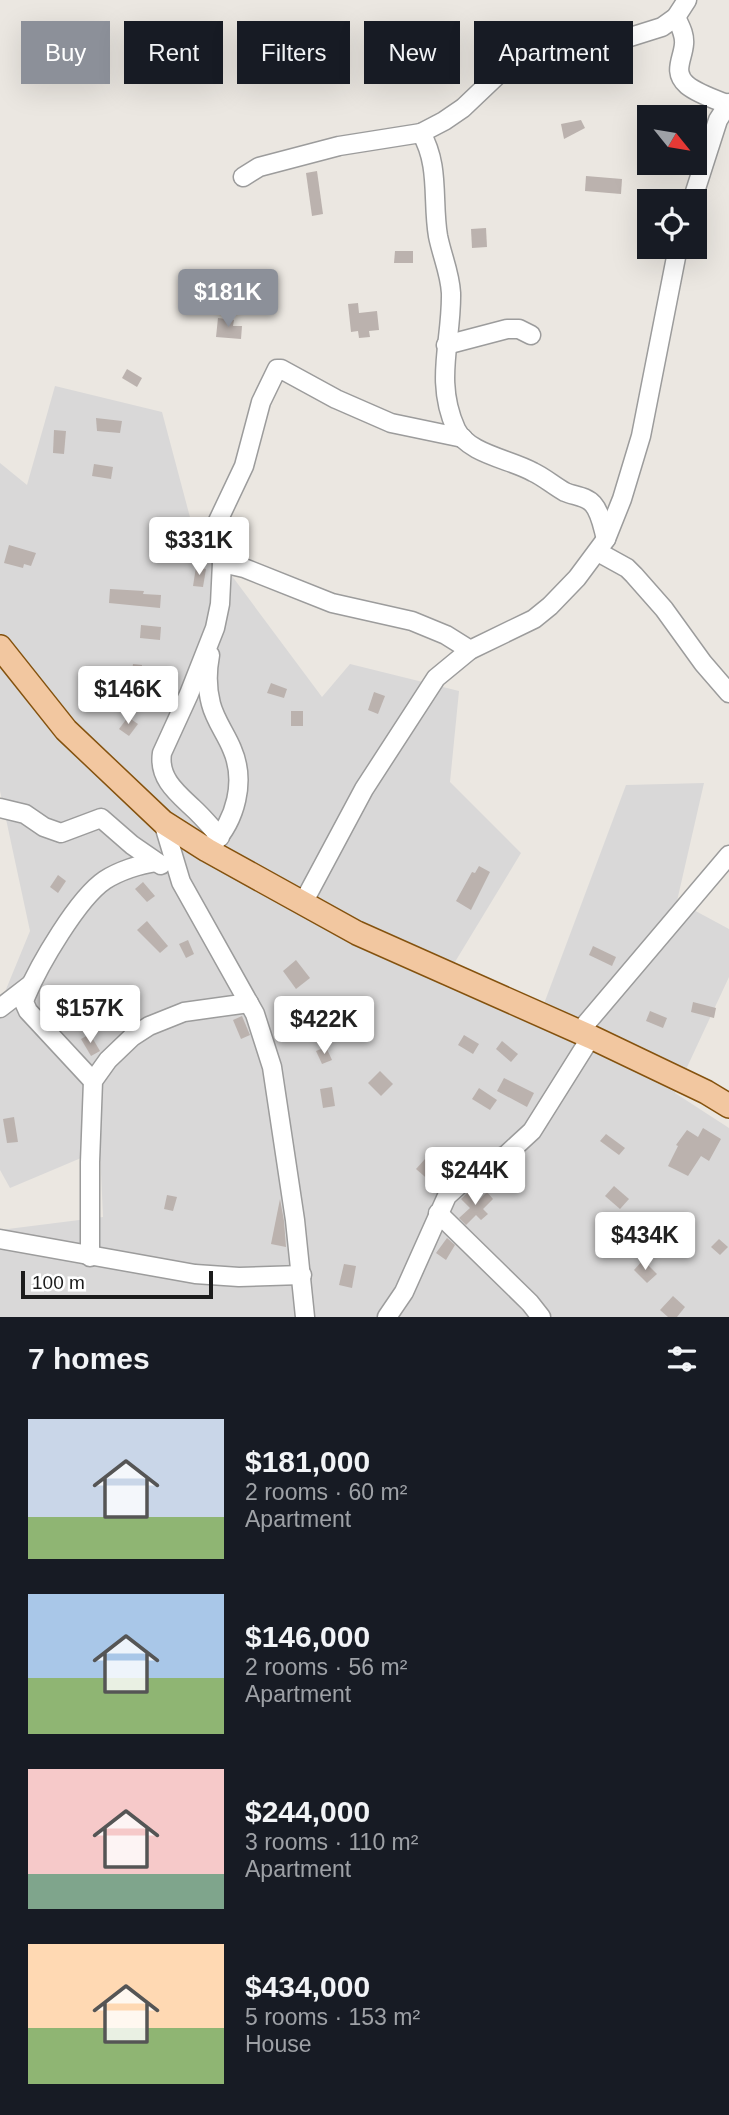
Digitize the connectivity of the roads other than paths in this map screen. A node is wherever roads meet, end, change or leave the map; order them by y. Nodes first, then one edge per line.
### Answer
1 (680, 7) edge
2 (728, 104) edge
3 (421, 133) junction
4 (243, 177) dead end
5 (696, 189) edge
6 (676, 259) edge
7 (531, 335) dead end
8 (446, 345) junction
9 (463, 438) junction
10 (602, 546) junction
11 (222, 563) junction
12 (215, 628) junction
13 (0, 647) edge
14 (470, 650) junction
15 (729, 693) edge
16 (0, 808) edge
17 (163, 822) junction
18 (213, 843) junction
19 (729, 855) edge
20 (156, 862) junction
21 (175, 864) junction
22 (303, 903) junction
23 (30, 985) junction
24 (249, 1003) junction
25 (0, 1008) edge
26 (585, 1034) junction
27 (93, 1081) junction
28 (729, 1106) edge
29 (438, 1213) junction
30 (0, 1239) edge
31 (90, 1257) junction
32 (302, 1275) junction
33 (305, 1317) edge
34 (387, 1317) edge
35 (541, 1317) edge

1 - 2 street
1 - 3 street
2 - 5 street
3 - 4 street
3 - 8 street
6 - 10 street
7 - 8 street
8 - 9 street
9 - 10 street
9 - 11 street
10 - 14 street
10 - 15 street
11 - 12 street
11 - 14 street
12 - 18 street
12 - 18 street
13 - 17 main road
14 - 22 street
16 - 20 street
17 - 18 main road
17 - 21 street
18 - 22 main road
19 - 26 street
20 - 21 street
20 - 23 street
21 - 24 street
22 - 26 main road
23 - 25 street
23 - 27 street
24 - 27 street
24 - 32 street
26 - 28 main road
26 - 29 street
27 - 31 street
29 - 34 street
29 - 35 street
30 - 31 street
31 - 32 street
32 - 33 street

